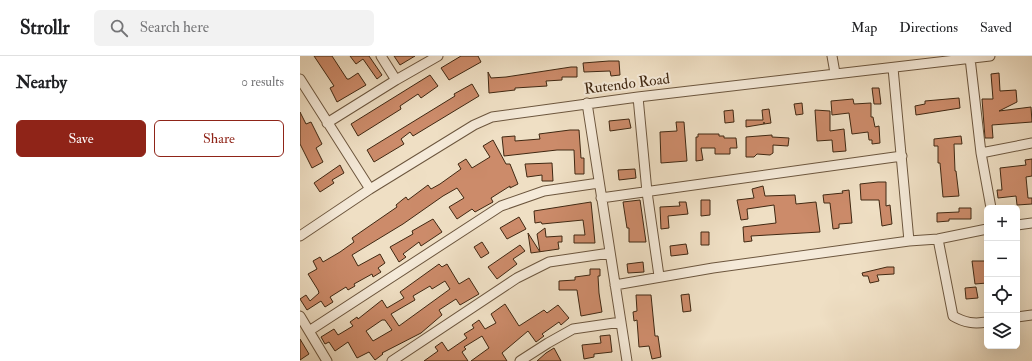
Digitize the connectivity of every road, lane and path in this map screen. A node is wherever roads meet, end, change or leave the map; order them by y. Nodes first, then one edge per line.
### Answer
1 (381, 56) edge
2 (438, 56) edge
3 (832, 56) edge
4 (990, 56) edge
5 (970, 58) junction
6 (893, 68) junction
7 (834, 73) junction
8 (300, 79) edge
9 (396, 80) junction
10 (638, 97) junction
11 (588, 103) junction
12 (327, 123) junction
13 (1032, 143) edge
14 (981, 153) junction
15 (902, 156) junction
16 (599, 183) junction
17 (370, 189) junction
18 (647, 192) junction
19 (601, 198) junction
20 (990, 205) edge
21 (1032, 223) edge
22 (1020, 225) edge
23 (984, 230) edge
24 (300, 236) edge
25 (938, 239) junction
26 (909, 241) junction
27 (610, 253) junction
28 (659, 276) junction
29 (615, 285) junction
30 (1032, 315) edge
31 (300, 316) edge
32 (1020, 317) edge
33 (621, 322) junction
34 (984, 322) edge
35 (309, 331) junction
36 (327, 361) edge
37 (392, 361) edge
38 (520, 361) edge
39 (627, 361) edge

1 - 9 street
2 - 9 street
3 - 7 street
4 - 5 street, Rutendo Road
5 - 6 street, Rutendo Road
5 - 14 street
6 - 7 street, Rutendo Road
6 - 15 street
7 - 10 street, Rutendo Road
8 - 12 street
9 - 12 street
10 - 11 street, Rutendo Road
10 - 18 street
11 - 16 street
11 - 17 street, Rutendo Road
12 - 17 street
13 - 14 street
14 - 20 street
15 - 18 street
15 - 26 street
16 - 19 street
16 - 35 street
17 - 24 street, Rutendo Road
18 - 19 street
18 - 28 street
19 - 27 street
21 - 22 street
23 - 25 street
25 - 26 street
25 - 34 street
26 - 28 street
27 - 29 street
27 - 37 street
28 - 29 street
29 - 33 street
30 - 32 street
31 - 35 street
33 - 38 street
33 - 39 street
35 - 36 street

